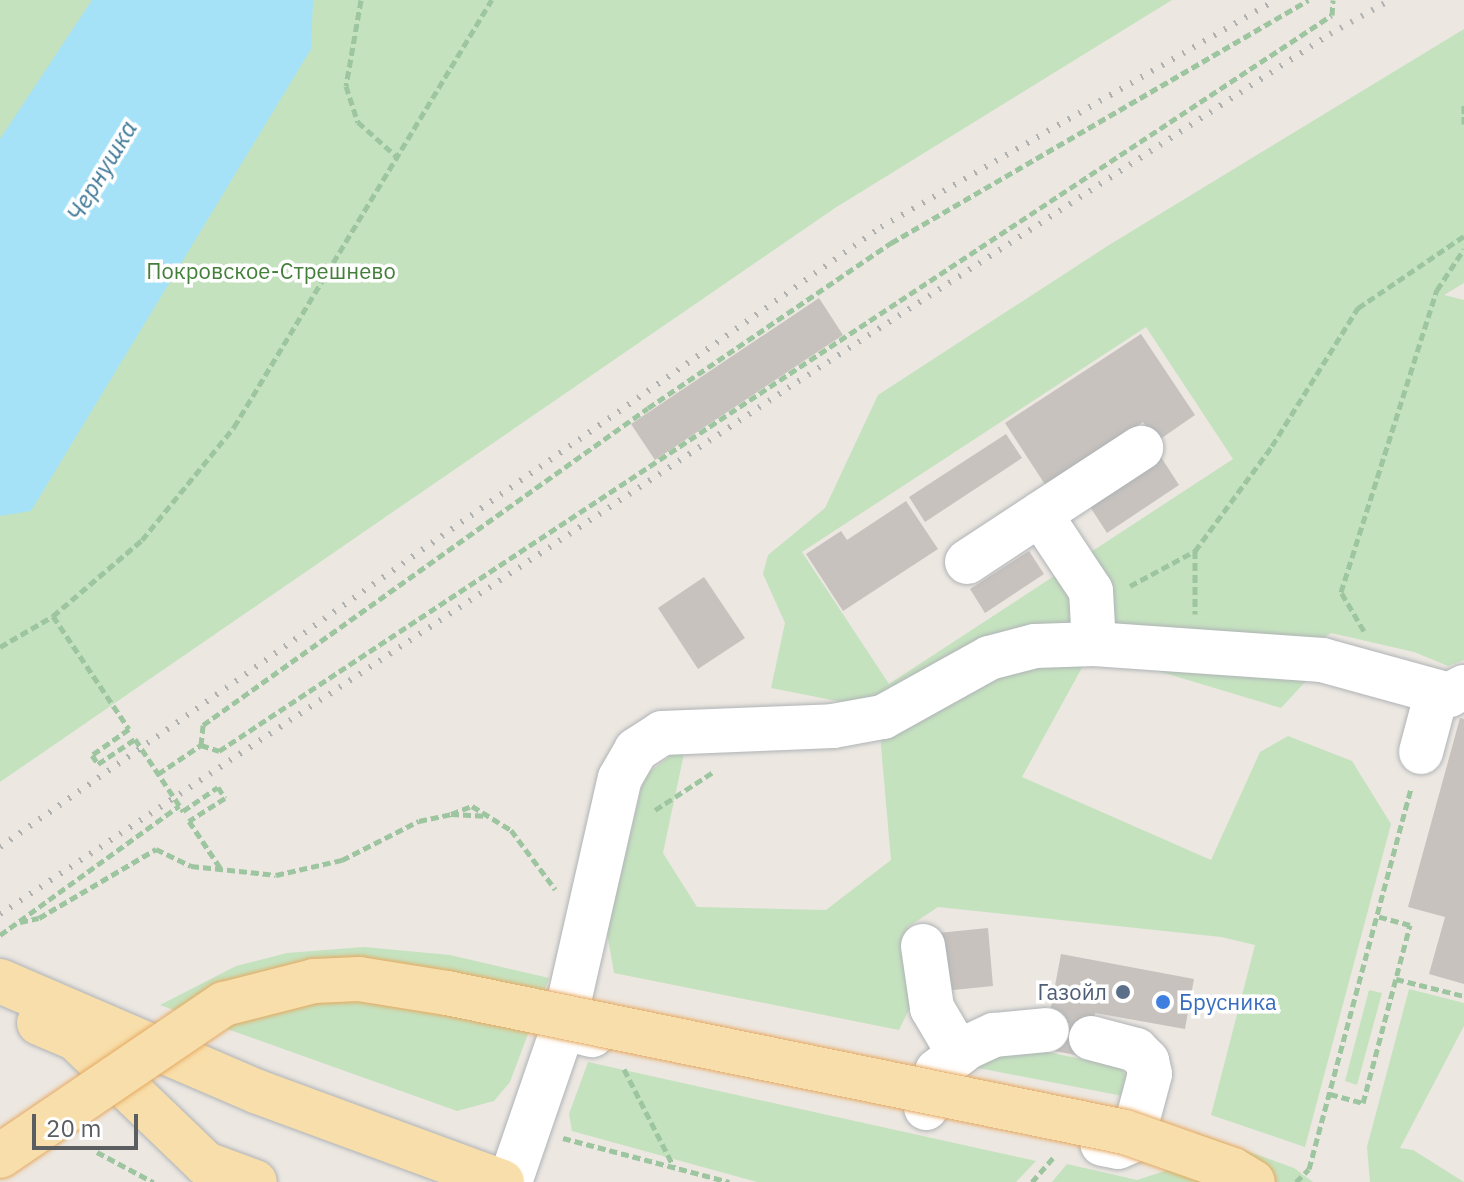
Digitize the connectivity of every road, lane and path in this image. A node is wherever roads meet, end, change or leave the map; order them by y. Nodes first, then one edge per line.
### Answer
1 (361, 0) edge
2 (492, 0) edge
3 (1308, 0) edge
4 (1333, 0) edge
5 (1464, 105) edge
6 (1464, 124) edge
7 (396, 155) junction
8 (1464, 236) edge
9 (1464, 249) edge
10 (1141, 448) dead end
11 (1040, 514) junction
12 (1195, 551) junction
13 (967, 562) dead end
14 (53, 616) junction
15 (1093, 626) junction
16 (1365, 633) dead end
17 (0, 647) edge
18 (1195, 649) junction
19 (1450, 689) edge
20 (201, 745) junction
21 (1421, 752) joint
22 (716, 770) dead end
23 (158, 774) junction
24 (179, 806) junction
25 (650, 813) dead end
26 (221, 869) junction
27 (1377, 916) junction
28 (20, 922) junction
29 (585, 931) junction
30 (0, 935) edge
31 (923, 946) dead end
32 (1396, 979) junction
33 (0, 981) edge
34 (1464, 996) edge
35 (0, 1006) edge
36 (563, 1028) junction
37 (85, 1030) junction
38 (1047, 1030) dead end
39 (1091, 1038) dead end
40 (959, 1054) junction
41 (619, 1060) dead end
42 (1330, 1094) junction
43 (926, 1108) junction
44 (551, 1135) dead end
45 (97, 1152) dead end
46 (1056, 1155) dead end
47 (0, 1156) edge
48 (674, 1168) junction
49 (222, 1173) edge
50 (725, 1181) edge
51 (153, 1182) edge
52 (255, 1182) edge
53 (502, 1182) edge
54 (510, 1182) edge
55 (1032, 1182) edge
56 (1253, 1182) edge
57 (1296, 1182) edge

1 - 7 path
2 - 7 path
3 - 20 path
4 - 20 path
5 - 6 path
7 - 14 path
8 - 12 path
9 - 16 path
10 - 11 lane
11 - 13 lane
11 - 15 lane
12 - 15 path
12 - 18 path
14 - 17 path
14 - 23 path
15 - 18 lane
15 - 29 lane
18 - 19 lane
19 - 21 lane
20 - 23 path
21 - 27 path
22 - 25 path
23 - 24 path
24 - 26 path
24 - 28 path
26 - 28 path
26 - 29 path
27 - 32 path
27 - 42 path
28 - 30 path
29 - 36 lane
31 - 40 lane
32 - 34 path
32 - 42 path
33 - 37 main road
35 - 37 main road
36 - 43 lane
36 - 54 lane
37 - 49 main road
37 - 53 main road
38 - 40 lane
39 - 43 lane
40 - 43 lane
41 - 48 path
42 - 57 path
44 - 48 path
45 - 51 path
46 - 55 path
47 - 56 main road, bridge
48 - 50 path
49 - 52 main road

